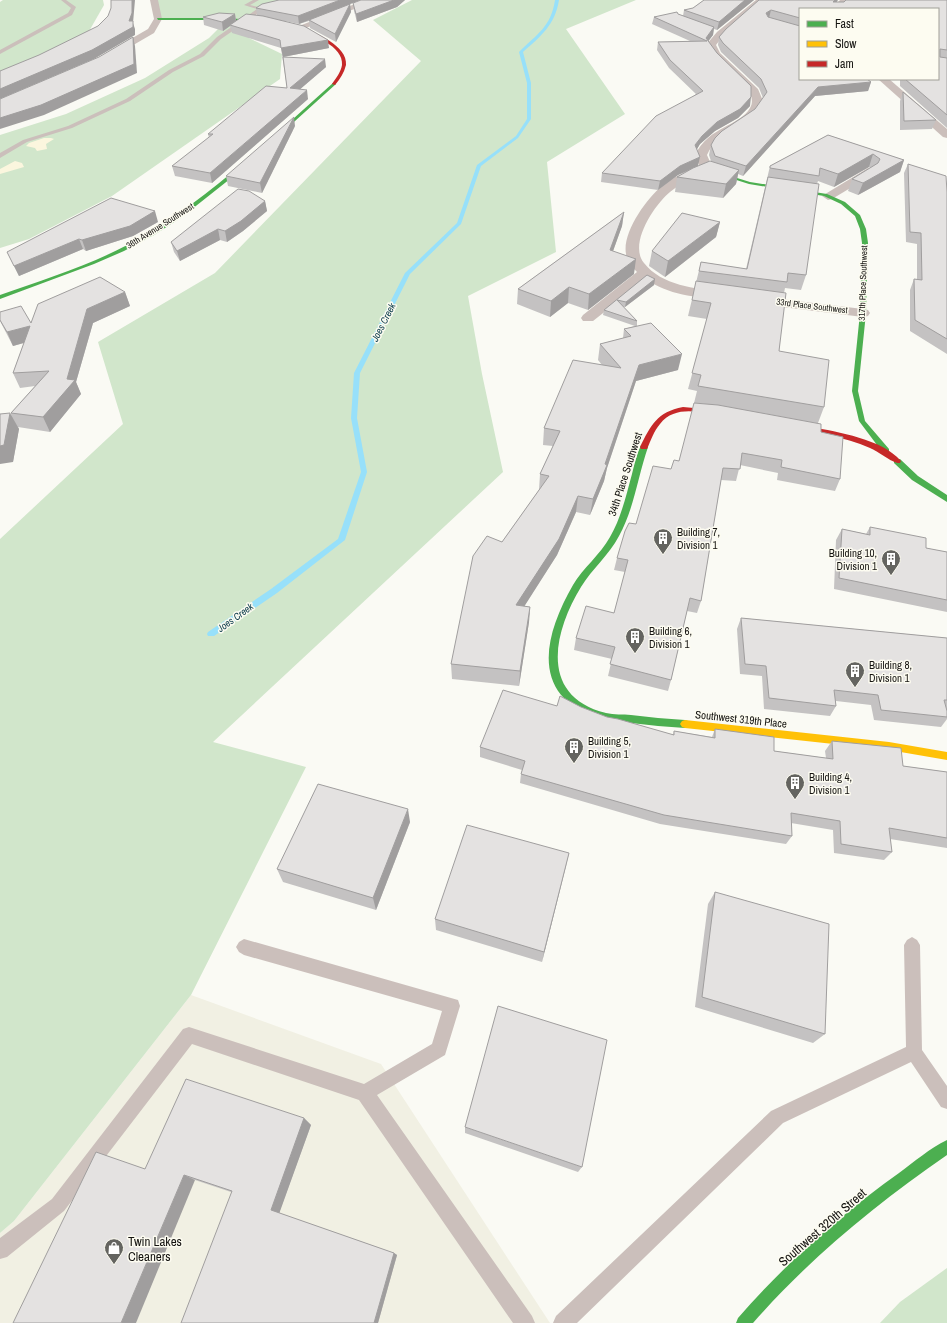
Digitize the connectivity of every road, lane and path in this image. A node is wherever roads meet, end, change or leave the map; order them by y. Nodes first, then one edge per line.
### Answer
1 (63, 0) edge
2 (154, 0) edge
3 (257, 0) edge
4 (373, 0) edge
5 (761, 0) edge
6 (845, 0) edge
7 (837, 8) edge
8 (158, 20) junction
9 (244, 20) junction
10 (298, 28) junction
11 (0, 52) edge
12 (98, 62) edge
13 (884, 80) edge
14 (947, 135) edge
15 (0, 156) edge
16 (707, 168) junction
17 (868, 172) edge
18 (828, 196) junction
19 (645, 272) junction
20 (0, 297) edge
21 (863, 312) junction
22 (588, 318) dead end
23 (730, 416) edge
24 (782, 424) edge
25 (888, 453) junction
26 (947, 499) edge
27 (552, 671) joint
28 (947, 756) edge
29 (912, 945) dead end
30 (244, 947) dead end
31 (914, 1052) junction
32 (365, 1094) junction
33 (947, 1101) edge
34 (947, 1147) edge
35 (0, 1250) edge
36 (525, 1323) edge
37 (563, 1323) edge
38 (743, 1323) edge

1 - 11 lane
2 - 8 street
3 - 9 lane
4 - 10 street
5 - 16 street
6 - 7 street
8 - 9 street
8 - 12 street
9 - 10 street
9 - 15 lane
10 - 20 street, 36th Avenue Southwest
13 - 14 street
16 - 18 street, 317th Place Southwest
16 - 19 street, 33rd Place Southwest
17 - 18 street
18 - 21 street, 317th Place Southwest
19 - 21 street, 33rd Place Southwest
19 - 22 street
21 - 25 street, 317th Place Southwest
23 - 27 street, 34th Place Southwest
24 - 25 street
25 - 26 street
27 - 28 street, Southwest 319th Place
29 - 31 lane
30 - 32 lane
31 - 33 lane
31 - 37 lane
32 - 35 lane
32 - 36 lane
34 - 38 street, Southwest 320th Street

